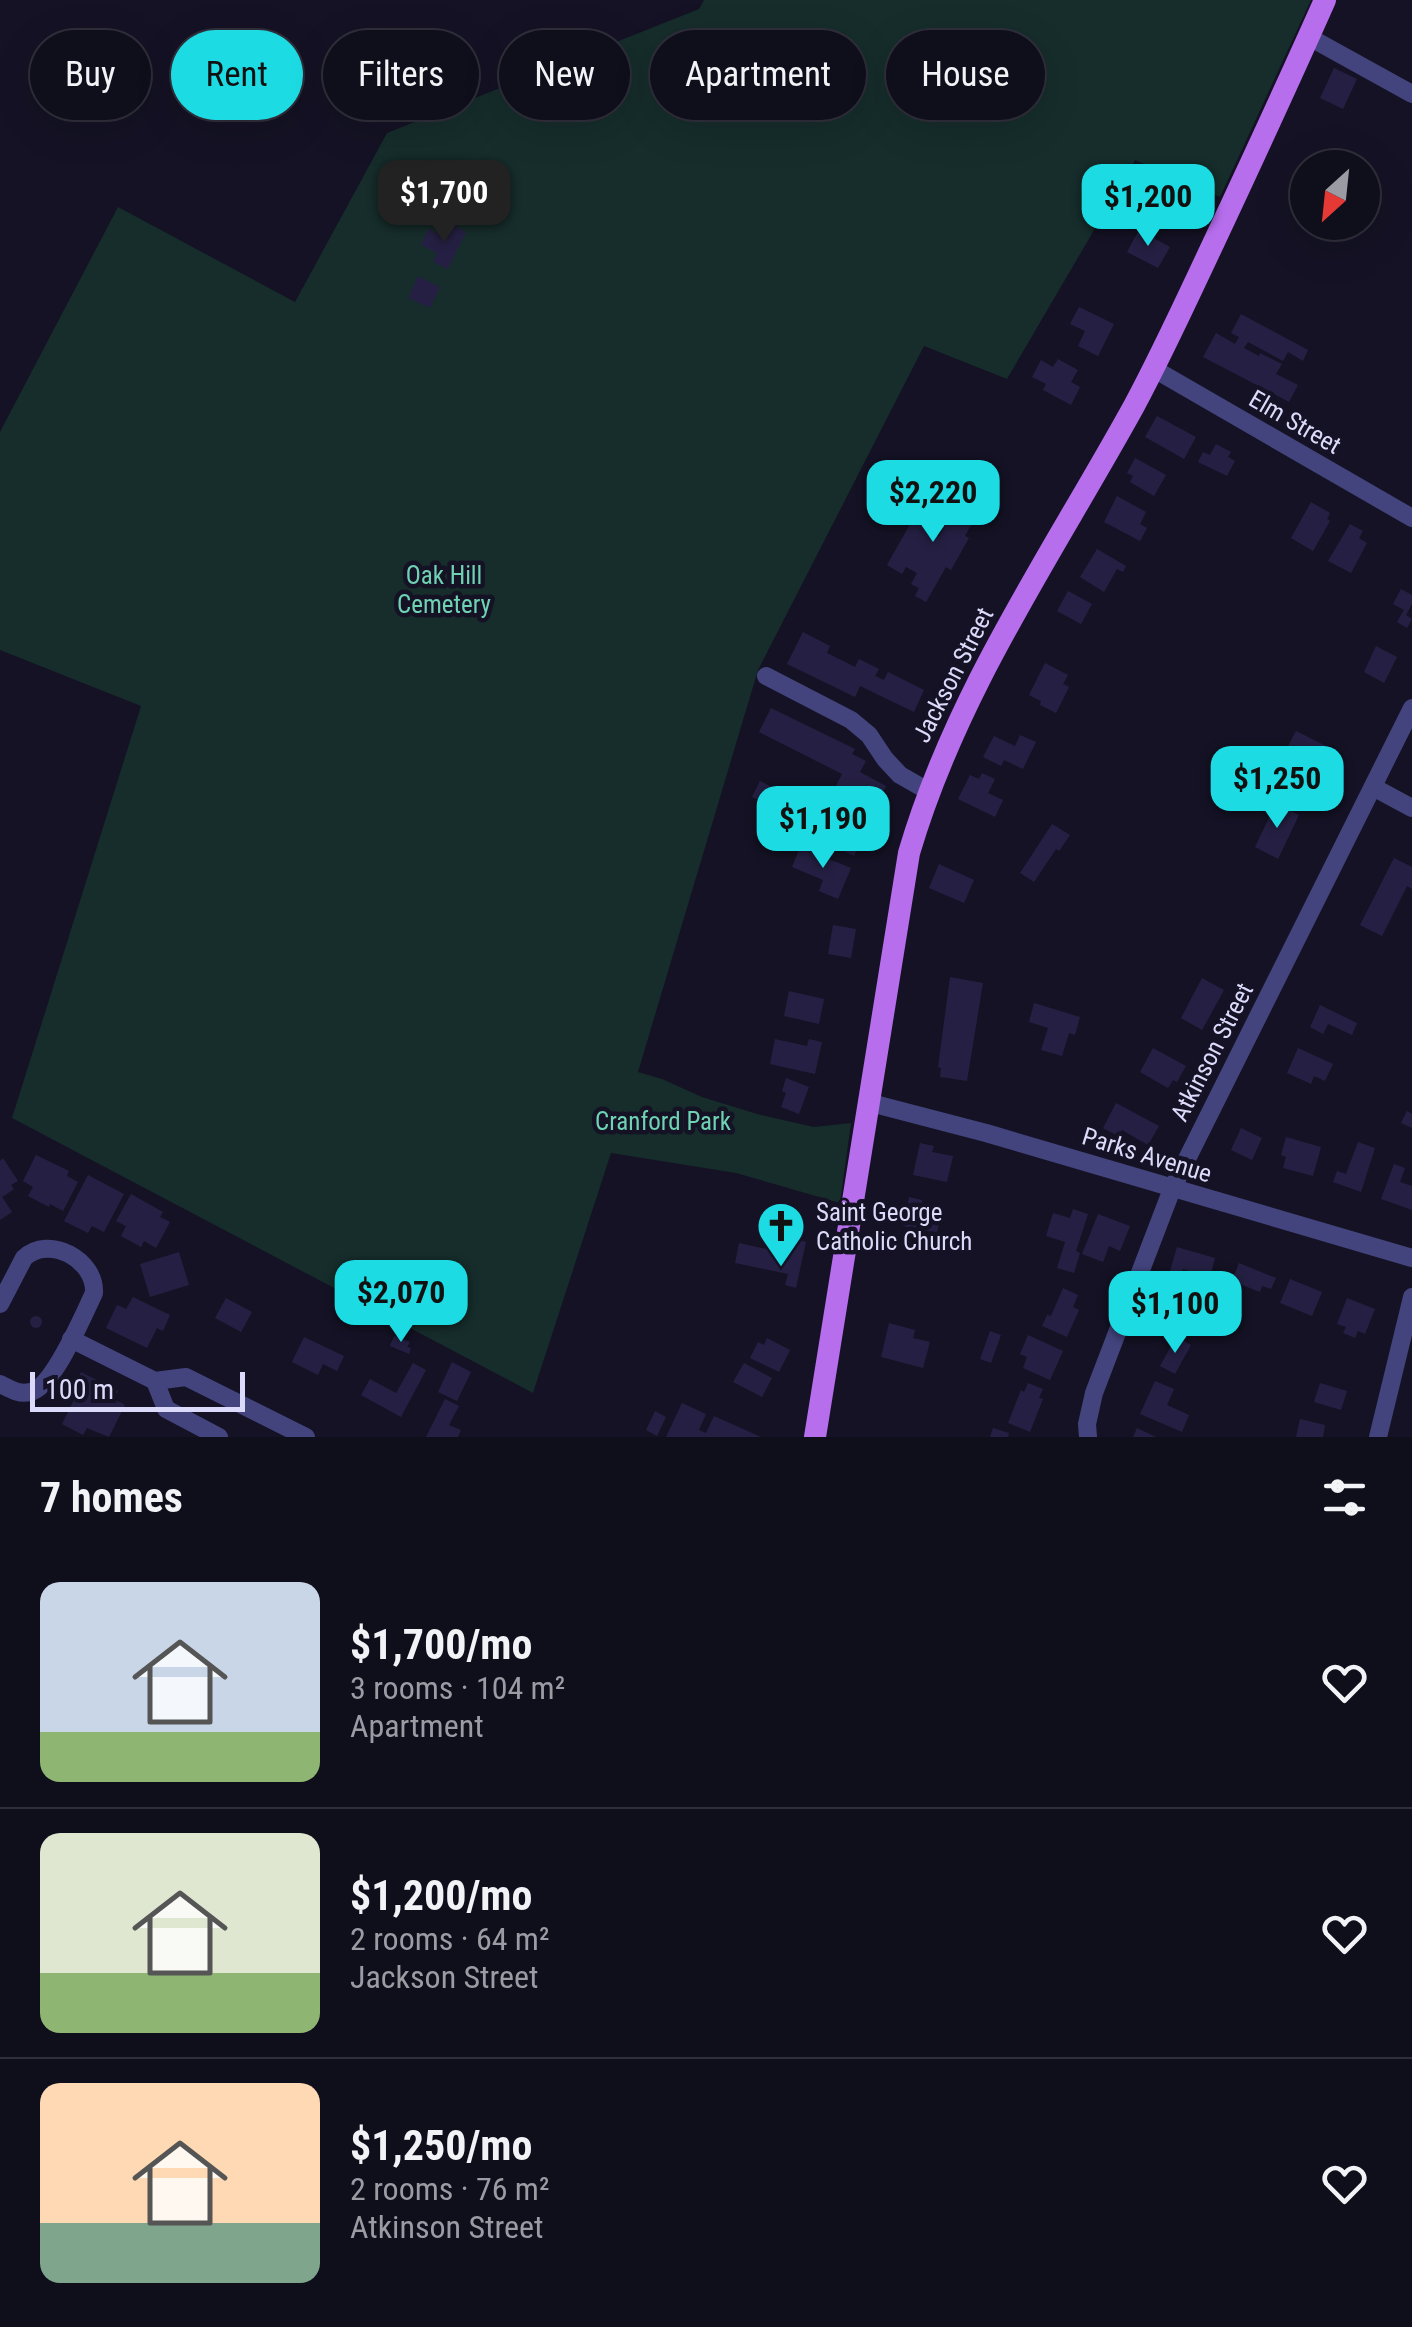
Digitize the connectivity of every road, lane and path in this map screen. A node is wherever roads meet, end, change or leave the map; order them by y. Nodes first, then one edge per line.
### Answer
1 (1325, 0) edge
2 (1309, 37) junction
3 (1412, 94) edge
4 (1154, 369) junction
5 (1412, 518) edge
6 (766, 676) dead end
7 (1412, 708) edge
8 (1373, 787) junction
9 (928, 791) junction
10 (1412, 808) edge
11 (868, 1102) junction
12 (1172, 1189) junction
13 (1412, 1258) edge
14 (1412, 1297) edge
15 (0, 1304) edge
16 (72, 1339) junction
17 (155, 1382) junction
18 (0, 1384) edge
19 (1088, 1434) edge
20 (219, 1437) edge
21 (306, 1437) edge
22 (815, 1437) edge
23 (1378, 1437) edge

1 - 2 main road, Jackson Street
2 - 3 street
2 - 4 main road, Jackson Street
4 - 5 street, Elm Street
4 - 9 main road, Jackson Street
6 - 9 street
7 - 8 street, Atkinson Street
8 - 10 street
8 - 12 street, Atkinson Street
9 - 11 main road, Jackson Street
11 - 12 street, Parks Avenue
11 - 22 main road, Jackson Street
12 - 13 street, Parks Avenue
12 - 19 street, Atkinson Street
14 - 23 street
15 - 16 street
16 - 17 street
16 - 18 street
17 - 20 street
17 - 21 street

